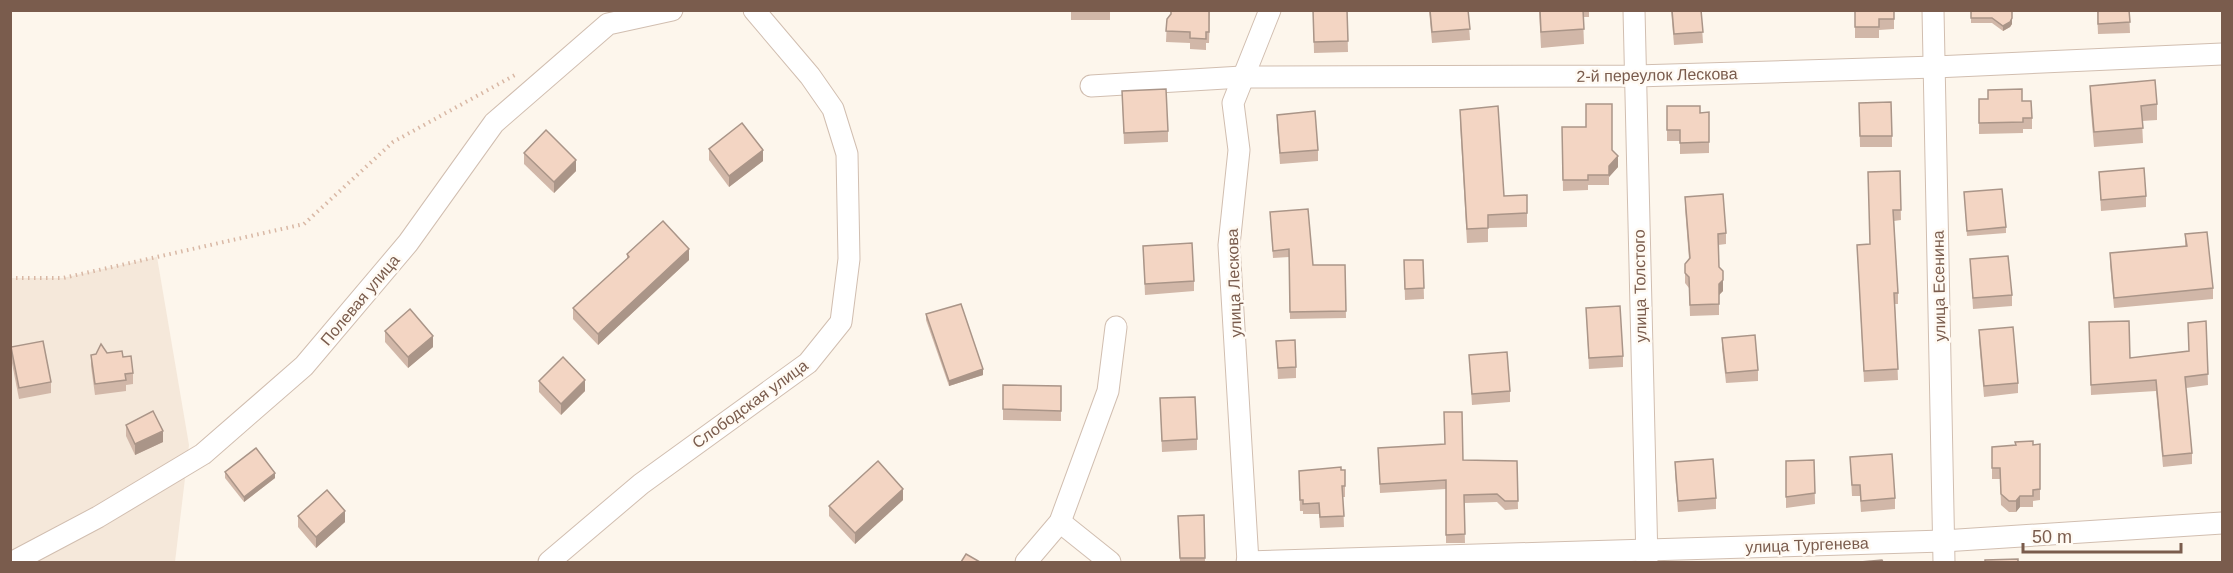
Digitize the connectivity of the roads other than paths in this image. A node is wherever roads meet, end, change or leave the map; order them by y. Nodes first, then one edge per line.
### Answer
1 (672, 10) edge
2 (754, 10) edge
3 (1270, 10) edge
4 (1634, 10) edge
5 (1933, 10) edge
6 (2223, 54) edge
7 (1935, 67) junction
8 (1636, 76) junction
9 (1242, 77) junction
10 (1091, 86) dead end
11 (1116, 327) dead end
12 (1060, 522) junction
13 (2223, 523) edge
14 (1943, 541) junction
15 (1647, 557) edge
16 (13, 562) edge
17 (549, 562) edge
18 (1026, 562) edge
19 (1110, 562) edge
20 (1248, 562) edge
21 (1944, 562) edge

1 - 16 street, Полевая улица
2 - 17 street, Слободская улица
3 - 9 street, улица Лескова
4 - 8 street, улица Толстого
5 - 7 street, улица Есенина
6 - 7 street, 2-й переулок Лескова
7 - 8 street, 2-й переулок Лескова
7 - 14 street, улица Есенина
8 - 9 street, 2-й переулок Лескова
8 - 15 street, улица Толстого
9 - 10 street, 2-й переулок Лескова
9 - 20 street, улица Лескова
11 - 12 street
12 - 18 street
12 - 19 street
13 - 14 street, улица Тургенева
14 - 15 street, улица Тургенева
14 - 21 street, улица Есенина
15 - 20 street, улица Тургенева

